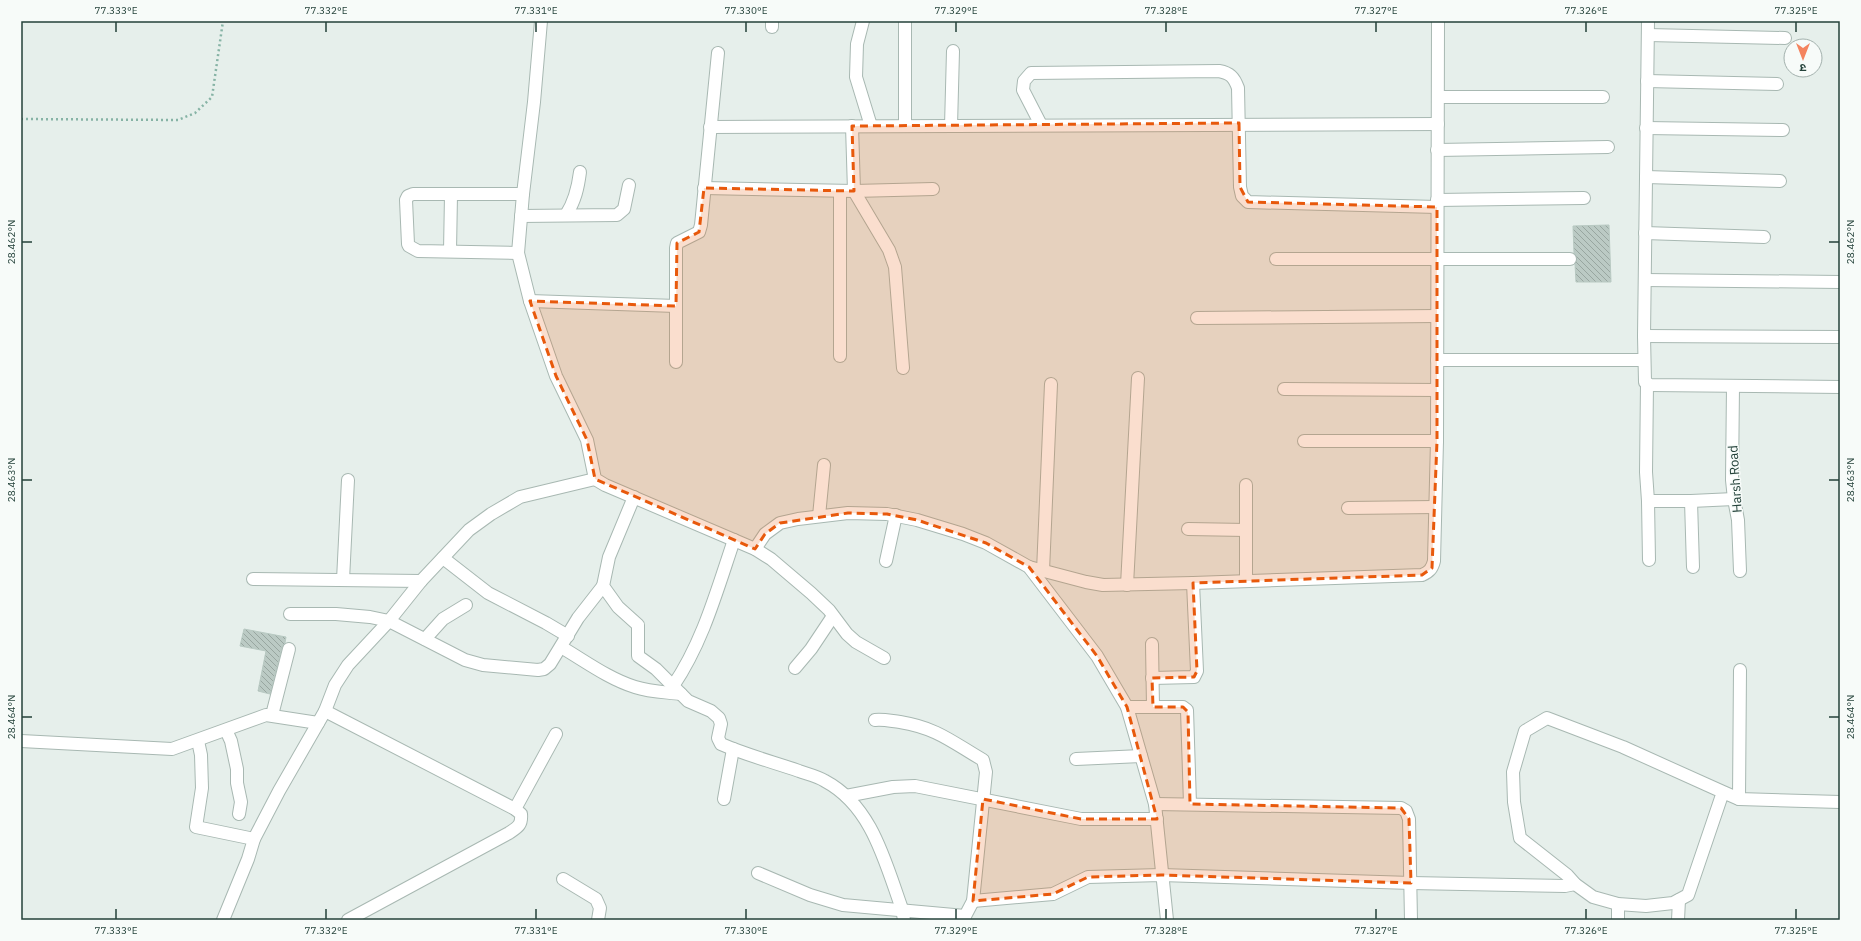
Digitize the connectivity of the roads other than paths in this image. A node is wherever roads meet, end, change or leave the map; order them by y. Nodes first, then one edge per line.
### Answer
1 (541, 21) edge
2 (863, 21) edge
3 (904, 21) edge
4 (1438, 21) edge
5 (1648, 21) edge
6 (1648, 35) junction
7 (1785, 38) dead end
8 (953, 51) dead end
9 (718, 53) dead end
10 (1647, 81) junction
11 (1777, 84) dead end
12 (1438, 97) junction
13 (1602, 97) dead end
14 (1239, 123) junction
15 (1438, 124) junction
16 (1041, 125) junction
17 (852, 126) junction
18 (871, 126) junction
19 (905, 126) junction
20 (951, 126) junction
21 (710, 127) junction
22 (1646, 128) junction
23 (1783, 130) dead end
24 (1608, 147) dead end
25 (1438, 150) junction
26 (580, 172) dead end
27 (1646, 178) junction
28 (1780, 181) dead end
29 (629, 185) dead end
30 (704, 188) junction
31 (933, 189) dead end
32 (840, 190) junction
33 (854, 191) junction
34 (523, 194) junction
35 (451, 195) junction
36 (1584, 198) dead end
37 (1437, 204) junction
38 (566, 215) junction
39 (521, 216) junction
40 (1645, 233) junction
41 (1764, 237) dead end
42 (450, 251) junction
43 (518, 253) junction
44 (1276, 258) dead end
45 (1437, 258) junction
46 (1570, 259) dead end
47 (1645, 280) junction
48 (1840, 282) edge
49 (530, 301) junction
50 (676, 306) junction
51 (1437, 316) junction
52 (1197, 318) dead end
53 (1644, 336) junction
54 (1840, 337) edge
55 (840, 356) dead end
56 (1437, 360) junction
57 (1644, 360) junction
58 (676, 362) dead end
59 (903, 368) dead end
60 (1138, 378) dead end
61 (1052, 384) dead end
62 (1647, 384) junction
63 (1733, 386) junction
64 (1840, 386) edge
65 (1284, 390) dead end
66 (1437, 390) junction
67 (1304, 440) dead end
68 (1437, 442) junction
69 (824, 465) dead end
70 (595, 479) junction
71 (348, 480) dead end
72 (1246, 484) dead end
73 (634, 497) junction
74 (1734, 500) junction
75 (1648, 501) junction
76 (1691, 501) junction
77 (1435, 507) junction
78 (1348, 508) dead end
79 (896, 515) junction
80 (819, 516) junction
81 (1188, 529) dead end
82 (1246, 530) junction
83 (734, 540) junction
84 (755, 549) junction
85 (443, 558) junction
86 (1648, 560) dead end
87 (886, 561) dead end
88 (1029, 567) junction
89 (1693, 567) dead end
90 (1043, 571) junction
91 (1740, 572) dead end
92 (253, 579) dead end
93 (342, 580) junction
94 (421, 581) junction
95 (1246, 581) junction
96 (1193, 583) junction
97 (1127, 585) junction
98 (603, 586) junction
99 (466, 604) dead end
100 (290, 614) dead end
101 (833, 616) junction
102 (389, 621) junction
103 (568, 636) junction
104 (425, 639) junction
105 (1152, 644) dead end
106 (561, 647) junction
107 (288, 649) dead end
108 (884, 658) dead end
109 (796, 668) dead end
110 (1740, 670) dead end
111 (1152, 678) junction
112 (677, 690) junction
113 (1127, 707) junction
114 (1153, 707) junction
115 (325, 711) junction
116 (272, 715) junction
117 (875, 720) dead end
118 (318, 723) junction
119 (226, 730) junction
120 (556, 734) dead end
121 (21, 741) edge
122 (198, 741) junction
123 (733, 749) junction
124 (1141, 756) junction
125 (1076, 759) dead end
126 (1724, 792) junction
127 (846, 796) junction
128 (724, 799) dead end
129 (983, 799) junction
130 (1739, 799) junction
131 (1840, 802) edge
132 (1155, 804) junction
133 (1190, 804) junction
134 (515, 809) junction
135 (239, 814) dead end
136 (1157, 819) junction
137 (254, 839) junction
138 (758, 873) dead end
139 (1161, 875) junction
140 (563, 879) dead end
141 (1411, 883) junction
142 (1575, 884) junction
143 (1678, 900) junction
144 (973, 901) junction
145 (1618, 904) junction
146 (903, 914) edge
147 (227, 918) edge
148 (964, 918) edge
149 (348, 920) edge
150 (598, 920) edge
151 (1167, 920) edge
152 (1411, 920) edge
153 (1618, 920) edge
154 (1678, 920) edge

1 - 34 street
2 - 18 street
3 - 19 street
4 - 12 street
5 - 6 street
6 - 7 street
6 - 10 street
8 - 20 street
9 - 21 street
10 - 11 street
10 - 22 street
12 - 13 street
12 - 15 street
14 - 15 street
14 - 16 street
14 - 16 street
14 - 37 street
15 - 25 street
16 - 20 street
17 - 18 street
17 - 21 street
17 - 33 street
18 - 19 street
19 - 20 street
21 - 30 street
22 - 23 street
22 - 27 street
24 - 25 street
25 - 37 street
26 - 38 street
27 - 28 street
27 - 40 street
29 - 38 street
30 - 32 street
30 - 50 street
31 - 33 street
32 - 33 street
32 - 55 street
33 - 59 street
34 - 35 street
34 - 39 street
35 - 42 street
35 - 42 street
36 - 37 street
37 - 45 street
38 - 39 street
39 - 43 street
40 - 41 street
40 - 47 street
42 - 43 street
43 - 49 street
44 - 45 street
45 - 46 street
45 - 51 street
47 - 48 street
47 - 53 street
49 - 50 street
49 - 70 street
50 - 58 street
51 - 52 street
51 - 56 street
53 - 54 street
53 - 57 street
56 - 57 street
56 - 66 street
57 - 62 street
60 - 97 street
61 - 90 street
62 - 63 street
62 - 75 street
63 - 64 street
63 - 74 street, Harsh Road
65 - 66 street
66 - 68 street
67 - 68 street
68 - 77 street
69 - 80 street
70 - 73 street
70 - 85 street
71 - 93 street
72 - 82 street
73 - 83 street
73 - 98 street
74 - 76 street
74 - 91 street, Harsh Road
75 - 76 street
75 - 86 street
76 - 89 street
77 - 78 street
77 - 95 street
79 - 80 street
79 - 87 street
79 - 88 street
80 - 84 street
81 - 82 street
82 - 95 street
83 - 84 street
83 - 112 street
84 - 101 street
85 - 94 street
85 - 103 street
88 - 90 street
88 - 113 street
90 - 97 street
92 - 93 street
93 - 94 street
94 - 102 street
95 - 96 street
96 - 97 street
96 - 111 street
98 - 103 street
98 - 112 street
99 - 104 street
100 - 102 street
101 - 108 street
101 - 109 street
102 - 104 street
102 - 115 street
103 - 106 street
104 - 106 street
105 - 111 street
106 - 112 street
107 - 116 street
110 - 130 street
111 - 114 street
112 - 123 street
113 - 114 street
113 - 124 street
114 - 133 street
115 - 118 street
115 - 134 street
116 - 118 street
116 - 119 street
117 - 129 street
118 - 137 street
119 - 122 street
119 - 135 street
120 - 134 street
121 - 122 street
122 - 137 street
123 - 127 street
123 - 128 street
124 - 125 street
124 - 132 street
126 - 130 street
126 - 142 street
126 - 143 street
127 - 129 street
127 - 146 street
129 - 136 street
129 - 144 street
130 - 131 street
132 - 133 street
132 - 136 street
133 - 141 street
134 - 149 street
136 - 139 street
137 - 147 street
138 - 146 street
139 - 141 street
139 - 144 street
139 - 151 street
140 - 150 street
141 - 142 street
141 - 152 street
142 - 145 street
143 - 145 street
143 - 154 street
144 - 148 street
145 - 153 street
146 - 148 street

